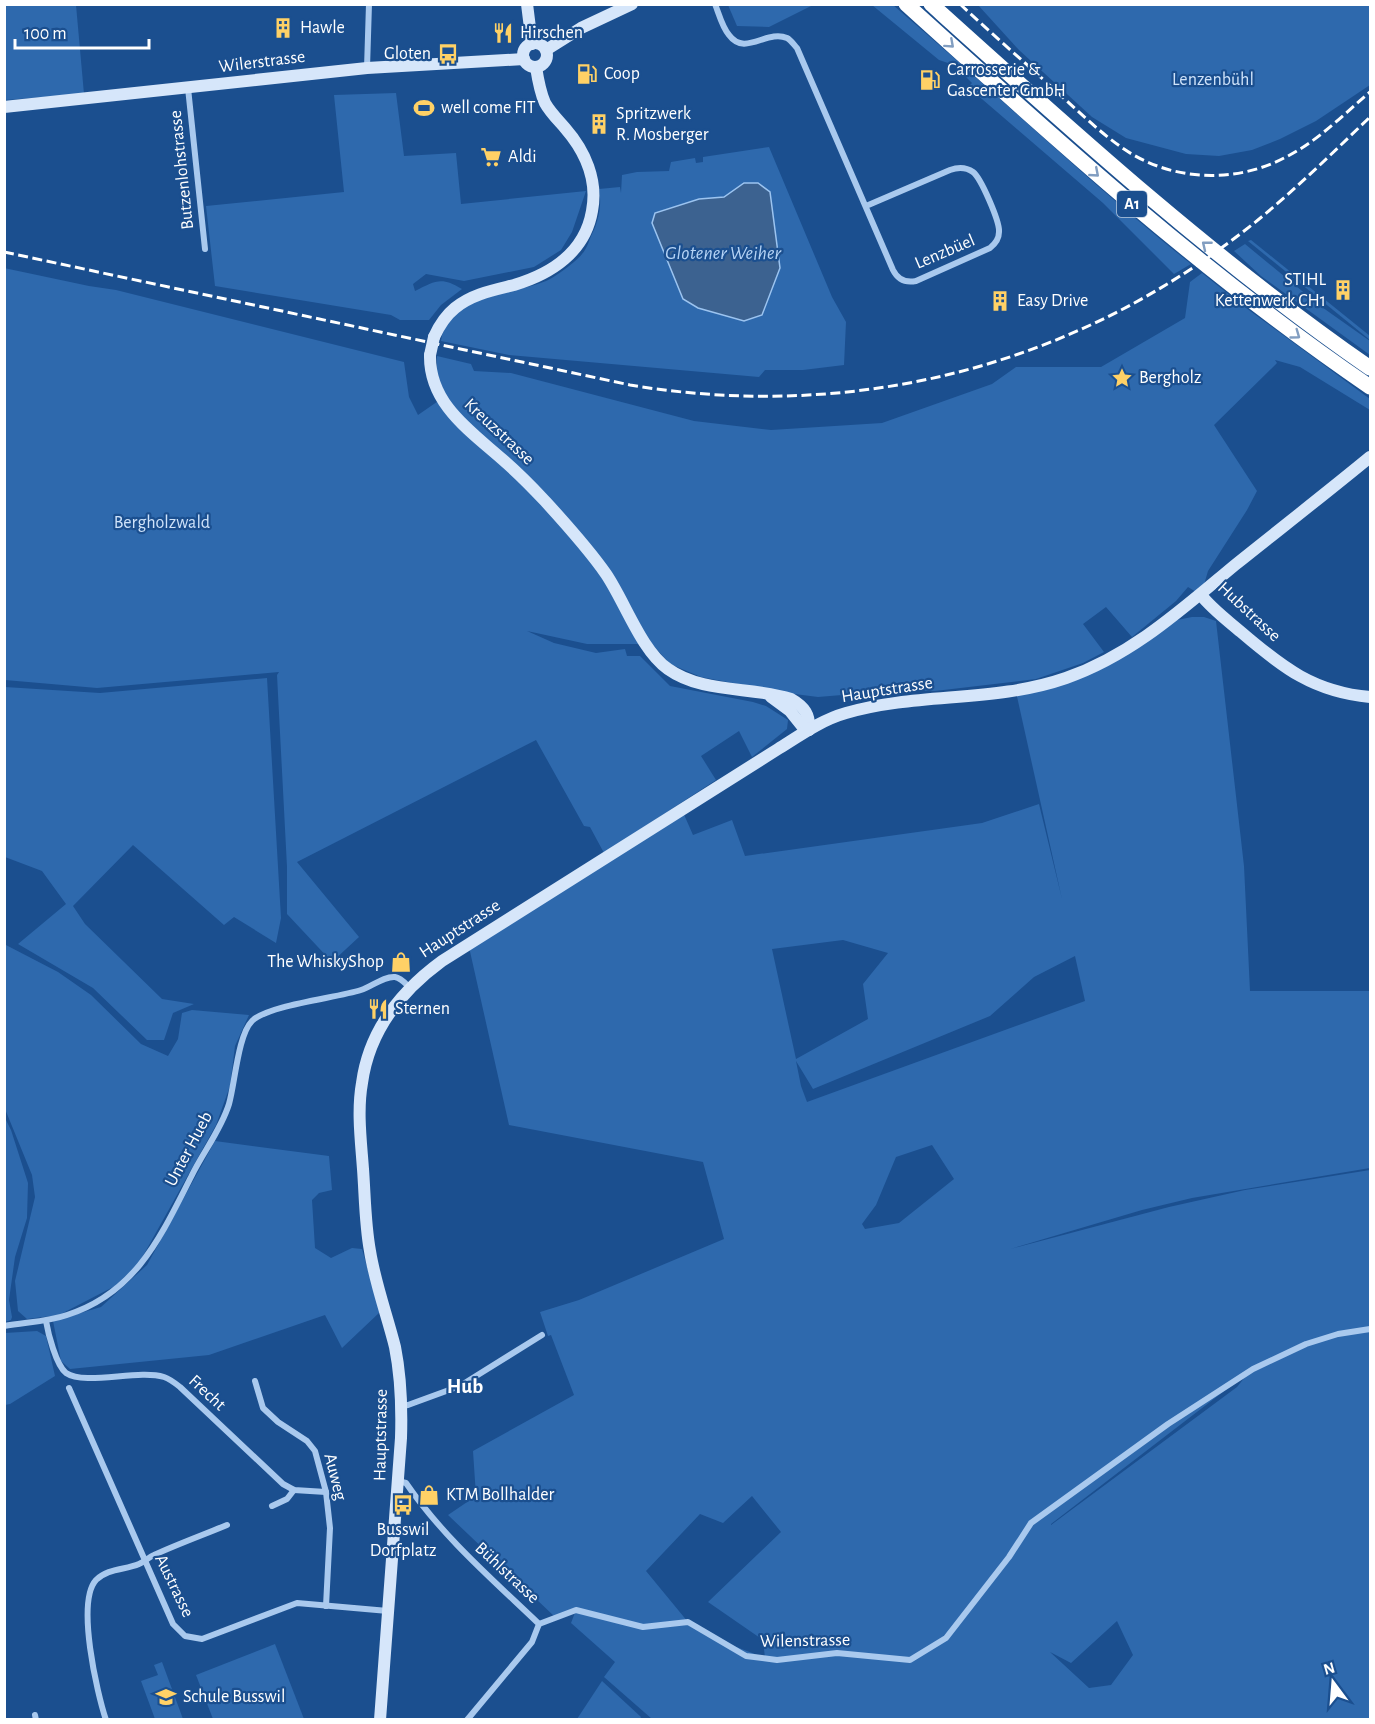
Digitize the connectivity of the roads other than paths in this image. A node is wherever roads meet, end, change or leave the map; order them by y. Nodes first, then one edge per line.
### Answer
1 (369, 4) edge
2 (527, 4) edge
3 (632, 4) edge
4 (715, 4) edge
5 (906, 4) edge
6 (931, 4) edge
7 (532, 44) junction
8 (546, 50) junction
9 (524, 59) junction
10 (367, 68) junction
11 (536, 68) junction
12 (188, 88) junction
13 (4, 108) edge
14 (866, 206) junction
15 (205, 249) dead end
16 (1371, 368) edge
17 (1371, 387) edge
18 (1371, 458) edge
19 (1201, 595) junction
20 (1371, 697) edge
21 (809, 730) junction
22 (409, 987) junction
23 (46, 1321) junction
24 (4, 1326) edge
25 (1371, 1329) edge
26 (543, 1335) dead end
27 (255, 1380) dead end
28 (69, 1388) dead end
29 (402, 1406) junction
30 (398, 1481) junction
31 (294, 1490) junction
32 (326, 1492) junction
33 (272, 1506) dead end
34 (227, 1525) dead end
35 (144, 1561) junction
36 (326, 1606) junction
37 (388, 1611) junction
38 (539, 1624) junction
39 (106, 1719) edge
40 (380, 1719) edge
41 (467, 1719) edge

1 - 10 street
2 - 7 street
3 - 8 street
4 - 14 street, Lenzbüel
5 -> 17 highway, A1
16 -> 6 highway, A1
7 - 8 street
7 - 9 street
8 - 11 street
9 - 10 street, Wilerstrasse
9 - 11 street
10 - 12 street, Wilerstrasse
11 - 21 street, Kreuzstrasse, bridge
12 - 13 street, Wilerstrasse
12 - 15 street, Butzenlohstrasse
14 - 14 street, Lenzbüel
18 - 19 street, Hubstrasse
19 - 20 street, Hubstrasse
19 - 21 street, Hauptstrasse
21 - 22 street, Hauptstrasse
22 - 23 street, Unter Hueb
22 - 29 street, Hauptstrasse
23 - 24 street, Unter Hueb
23 - 31 street, Frecht
25 - 38 street, Wilenstrasse
26 - 29 street
27 - 32 street, Auweg
28 - 35 street, Austrasse
29 - 30 street, Hauptstrasse
30 - 37 street, Hauptstrasse
30 - 38 street, Bühlstrasse
31 - 32 street
31 - 33 street
32 - 36 street, Auweg
34 - 35 street
35 - 36 street, Austrasse
35 - 39 street
36 - 37 street, Austrasse
37 - 40 street, Hauptstrasse
38 - 41 street, Bühlstrasse

